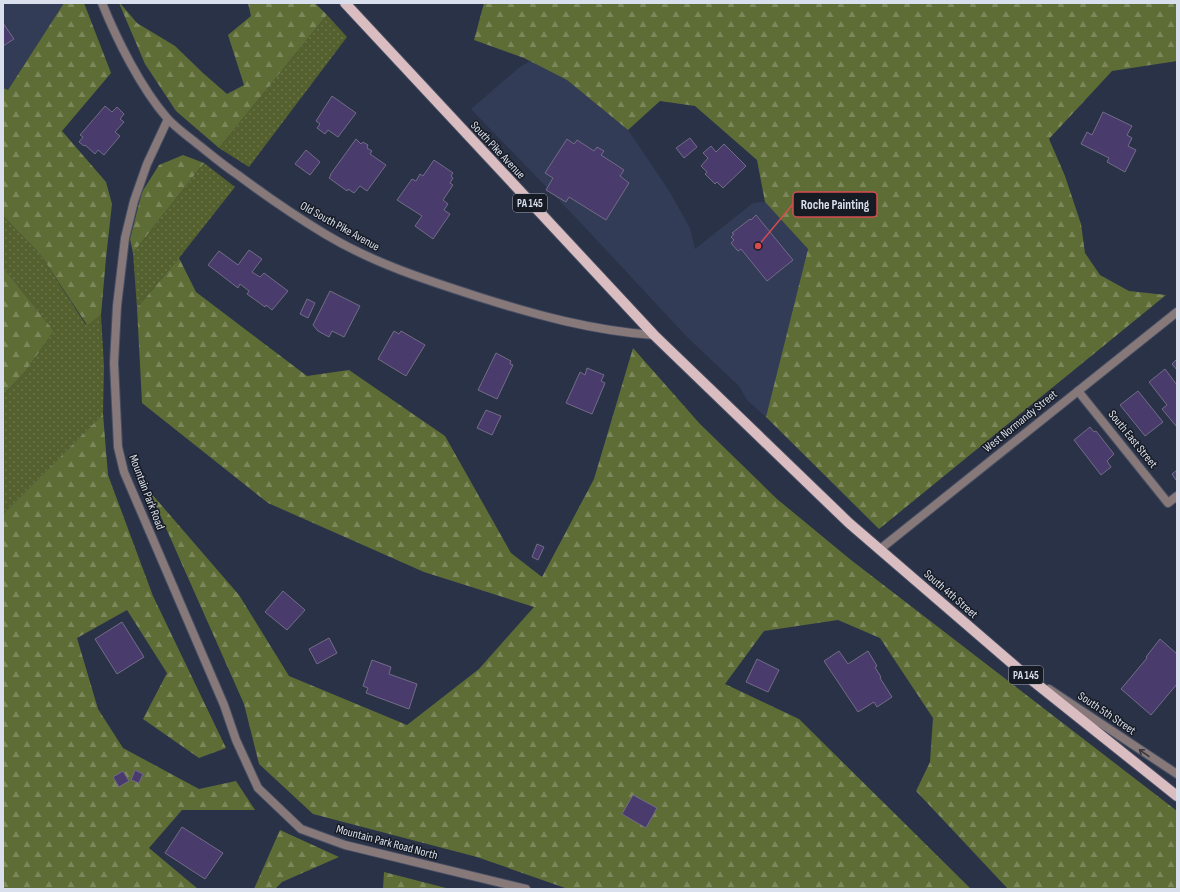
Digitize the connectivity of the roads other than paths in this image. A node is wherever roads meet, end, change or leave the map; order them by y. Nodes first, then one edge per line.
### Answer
1 (102, 3) edge
2 (345, 3) edge
3 (168, 119) junction
4 (1177, 312) edge
5 (654, 335) junction
6 (1078, 390) junction
7 (720, 398) joint
8 (1177, 496) edge
9 (879, 550) junction
10 (1023, 673) junction
11 (1177, 774) edge
12 (258, 788) joint
13 (1177, 796) edge
14 (526, 889) edge

1 - 3 street, Old South Pike Avenue
2 - 5 main road, South Pike Avenue / PA 145
3 - 5 street, Old South Pike Avenue
3 - 12 street, Mountain Park Road
4 - 6 street, West Normandy Street
5 - 7 main road, South Pike Avenue / PA 145
6 - 8 street, South East Street
6 - 9 street, West Normandy Street
7 - 9 main road, South 4th Street / PA 145
9 - 10 main road, South 4th Street / PA 145
11 -> 10 street, South 5th Street
10 - 13 main road, South 4th Street / PA 145
12 - 14 street, Mountain Park Road North

